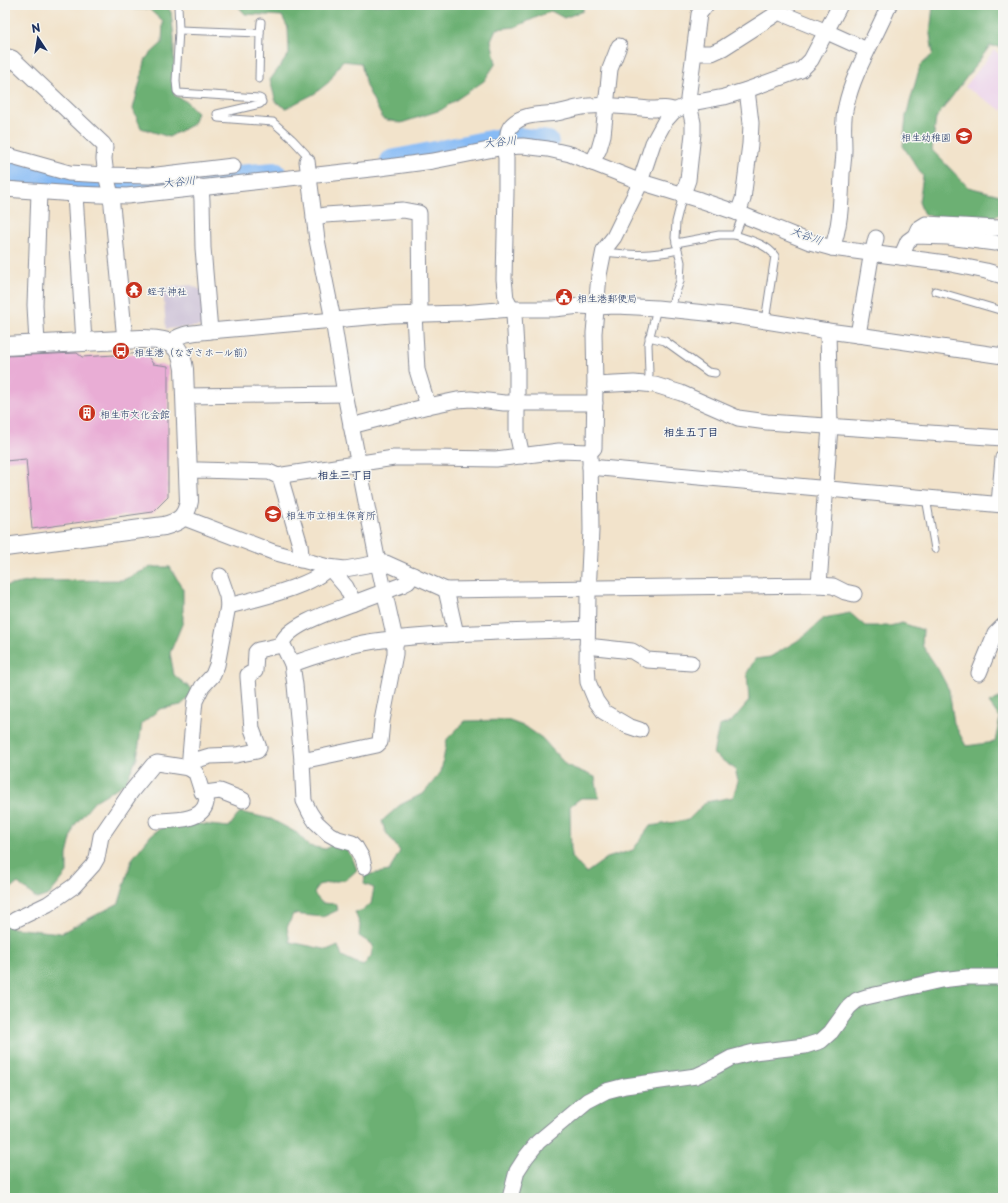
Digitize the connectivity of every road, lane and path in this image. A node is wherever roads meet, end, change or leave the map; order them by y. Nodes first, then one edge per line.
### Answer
1 (178, 5) edge
2 (706, 5) edge
3 (840, 5) edge
4 (889, 5) edge
5 (779, 8) edge
6 (260, 22) dead end
7 (179, 30) junction
8 (827, 32) junction
9 (260, 34) junction
10 (619, 46) dead end
11 (867, 50) junction
12 (694, 53) junction
13 (6, 60) edge
14 (259, 79) dead end
15 (747, 90) junction
16 (606, 105) junction
17 (688, 105) junction
18 (674, 111) junction
19 (507, 142) junction
20 (5, 155) edge
21 (595, 158) junction
22 (233, 166) dead end
23 (308, 170) junction
24 (643, 175) junction
25 (109, 185) junction
26 (201, 187) junction
27 (685, 188) junction
28 (5, 189) edge
29 (39, 192) junction
30 (74, 194) junction
31 (740, 209) junction
32 (314, 218) junction
33 (1003, 227) edge
34 (734, 235) junction
35 (876, 238) dead end
36 (833, 243) junction
37 (995, 243) dead end
38 (677, 246) junction
39 (906, 247) junction
40 (604, 252) junction
41 (872, 254) junction
42 (1003, 276) edge
43 (935, 291) dead end
44 (596, 307) junction
45 (664, 308) junction
46 (511, 309) junction
47 (1003, 311) edge
48 (417, 314) junction
49 (333, 320) junction
50 (765, 321) junction
51 (210, 331) junction
52 (828, 331) junction
53 (858, 335) junction
54 (649, 337) junction
55 (125, 340) junction
56 (84, 342) junction
57 (170, 343) junction
58 (37, 344) junction
59 (5, 346) edge
60 (1003, 356) edge
61 (715, 373) dead end
62 (648, 384) junction
63 (595, 385) junction
64 (345, 394) junction
65 (185, 396) junction
66 (516, 403) junction
67 (595, 403) junction
68 (428, 406) junction
69 (351, 426) junction
70 (830, 426) junction
71 (1003, 438) edge
72 (522, 456) junction
73 (1003, 458) edge
74 (590, 460) junction
75 (359, 464) junction
76 (188, 471) junction
77 (278, 476) junction
78 (826, 488) junction
79 (926, 498) junction
80 (1001, 505) edge
81 (182, 517) junction
82 (5, 547) edge
83 (935, 549) dead end
84 (300, 560) junction
85 (378, 563) junction
86 (331, 568) junction
87 (220, 576) dead end
88 (413, 576) junction
89 (819, 585) junction
90 (588, 589) junction
91 (446, 590) junction
92 (384, 591) junction
93 (854, 594) dead end
94 (354, 603) junction
95 (228, 606) junction
96 (1003, 626) edge
97 (587, 629) junction
98 (456, 634) junction
99 (395, 639) junction
100 (282, 643) junction
101 (587, 646) junction
102 (691, 663) dead end
103 (292, 664) junction
104 (979, 673) dead end
105 (640, 730) dead end
106 (302, 762) junction
107 (190, 765) junction
108 (205, 794) junction
109 (243, 800) dead end
110 (157, 821) dead end
111 (364, 867) dead end
112 (15, 920) dead end
113 (1003, 977) edge
114 (510, 1198) edge

1 - 7 lane
2 - 12 street
3 - 8 street
4 - 11 street
5 - 8 street
5 - 12 street
6 - 9 lane
7 - 9 lane
7 - 23 lane
8 - 11 street
8 - 15 street
9 - 14 lane
10 - 16 street
11 - 36 street
12 - 17 street
13 - 25 street
15 - 17 street
15 - 31 street
16 - 18 street
16 - 19 street
16 - 21 street
17 - 18 street
17 - 27 street
18 - 24 street
19 - 21 street
19 - 23 street
19 - 46 street
20 - 25 street
21 - 24 street
22 - 25 street
23 - 26 street
23 - 32 street
24 - 27 street
24 - 40 street
25 - 26 street
25 - 30 street
25 - 55 street
26 - 51 street
27 - 31 street
27 - 38 lane
28 - 29 street
29 - 30 street
29 - 58 street
30 - 56 street
31 - 34 lane
31 - 36 street
32 - 48 street
32 - 49 street
33 - 39 street
34 - 38 lane
34 - 50 lane
35 - 41 street
36 - 41 street
37 - 39 street
38 - 40 lane
38 - 45 lane
39 - 41 street
39 - 42 street
40 - 44 street
41 - 53 street
43 - 47 lane
44 - 45 street
44 - 46 street
44 - 63 street
45 - 50 street
45 - 54 lane
46 - 48 street
46 - 66 street
48 - 49 street
48 - 68 street
49 - 51 street
49 - 64 street
50 - 52 street
51 - 57 street
52 - 53 street
52 - 70 street
53 - 60 street
54 - 61 lane
54 - 62 lane
55 - 56 street
55 - 57 street
56 - 58 street
57 - 65 street
58 - 59 street
62 - 63 street
62 - 70 street
63 - 67 street
64 - 65 street
64 - 69 street
65 - 76 street
66 - 67 street
66 - 68 street
66 - 72 street
67 - 74 street
68 - 69 street
69 - 75 street
70 - 71 street
70 - 78 street
72 - 74 street
72 - 75 street
73 - 80 street
74 - 78 street
74 - 90 street
75 - 77 street
75 - 85 street
76 - 77 street
76 - 81 street
77 - 84 street
78 - 79 street
78 - 89 street
79 - 80 street
79 - 83 lane
81 - 82 street
81 - 84 street
84 - 86 street
85 - 86 street
85 - 88 street
85 - 92 street
86 - 94 street
86 - 95 street
87 - 95 street
88 - 91 street
88 - 92 street
89 - 90 street
89 - 93 street
90 - 91 street
90 - 97 street
91 - 98 street
92 - 94 street
92 - 99 street
94 - 100 street
95 - 107 street
96 - 104 street
97 - 98 street
97 - 101 street
98 - 99 street
99 - 103 street
99 - 106 street
100 - 103 street
100 - 107 street
101 - 102 street
101 - 105 street
103 - 106 street
106 - 111 street
107 - 108 street
107 - 112 street
108 - 109 street
108 - 110 street
113 - 114 street

